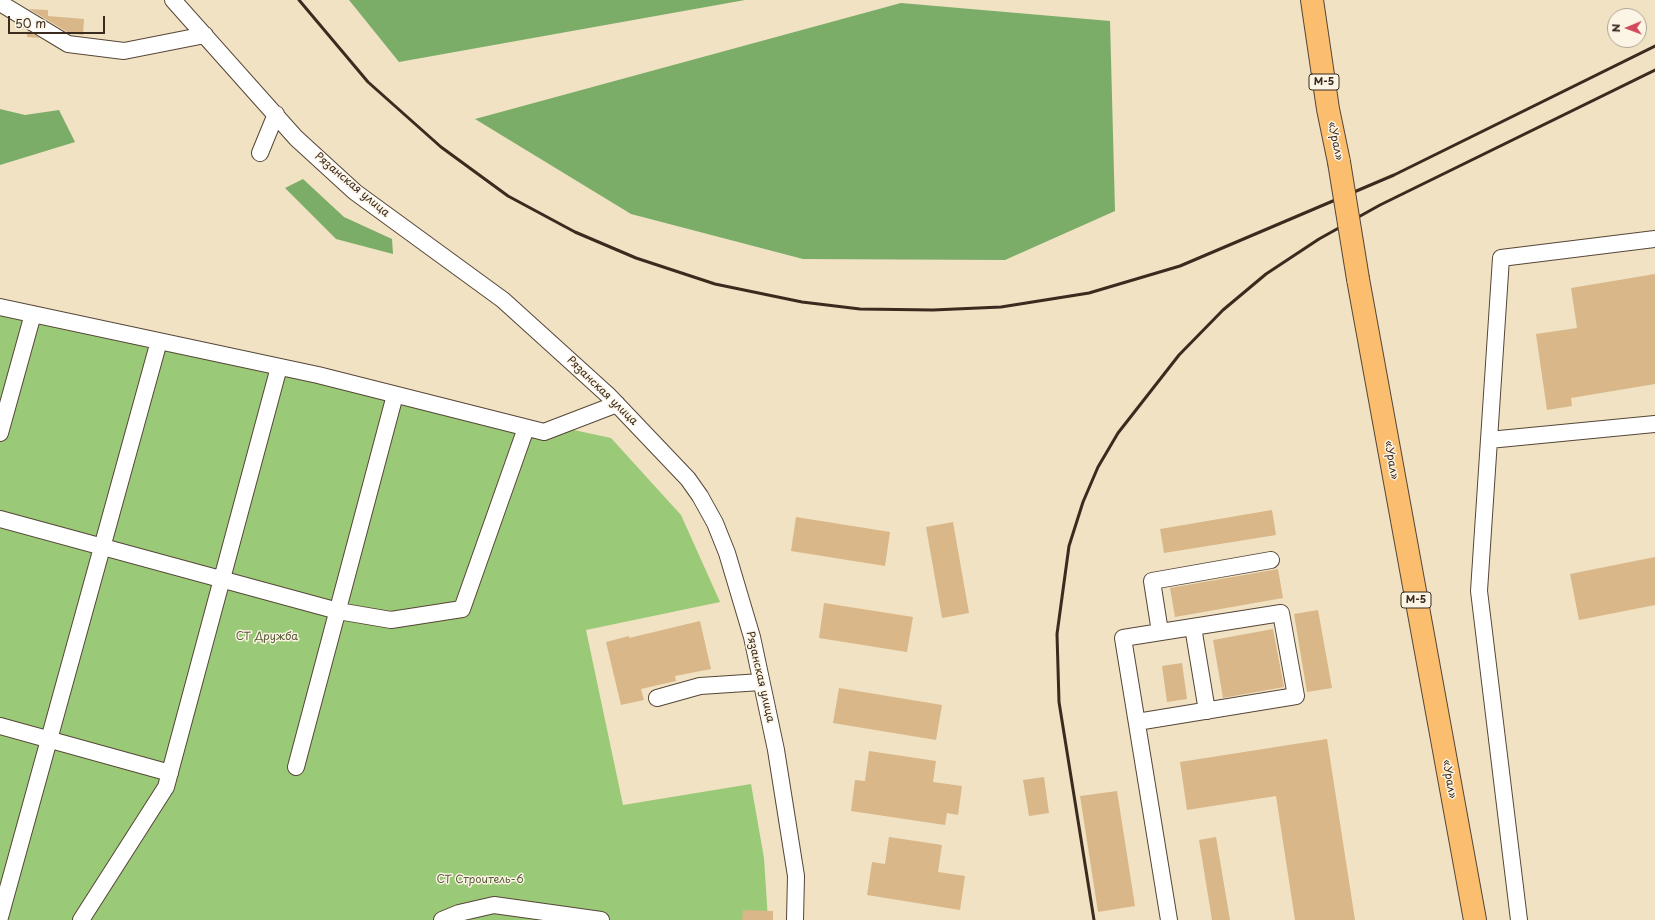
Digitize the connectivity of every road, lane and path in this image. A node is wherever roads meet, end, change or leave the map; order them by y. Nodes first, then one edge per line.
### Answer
1 (173, 0) edge
2 (1312, 0) edge
3 (0, 3) edge
4 (204, 35) junction
5 (276, 114) junction
6 (260, 153) dead end
7 (1655, 239) edge
8 (0, 307) edge
9 (33, 314) junction
10 (159, 341) junction
11 (279, 367) junction
12 (395, 394) junction
13 (617, 404) junction
14 (1655, 424) edge
15 (526, 428) junction
16 (0, 433) edge
17 (1489, 440) junction
18 (0, 519) edge
19 (102, 546) junction
20 (1271, 560) dead end
21 (222, 578) junction
22 (338, 611) junction
23 (1193, 627) junction
24 (1160, 632) junction
25 (761, 682) junction
26 (657, 698) dead end
27 (1207, 711) junction
28 (1137, 722) junction
29 (0, 726) edge
30 (49, 738) junction
31 (296, 767) dead end
32 (170, 772) junction
33 (0, 917) edge
34 (81, 920) edge
35 (442, 920) edge
36 (601, 920) edge
37 (795, 920) edge
38 (1169, 920) edge
39 (1475, 920) edge
40 (1519, 920) edge

1 - 4 street, Рязанская улица
2 - 39 highway, «Урал» / М-5, bridge
3 - 4 street
4 - 5 street, Рязанская улица
5 - 6 street
5 - 13 street, Рязанская улица
7 - 17 street
8 - 9 street
9 - 10 street
9 - 16 street
10 - 11 street
10 - 19 street
11 - 12 street
11 - 21 street
12 - 15 street
12 - 22 street
13 - 15 street
13 - 25 street, Рязанская улица
14 - 17 street
15 - 22 street
17 - 40 street
18 - 19 street
19 - 21 street
19 - 30 street
20 - 24 street
21 - 22 street
21 - 32 street
22 - 31 street
23 - 24 street
23 - 27 street
23 - 27 street
24 - 28 street
25 - 26 street
25 - 37 street, Рязанская улица
27 - 28 street
28 - 38 street
29 - 30 street
30 - 32 street
30 - 33 street
32 - 34 street
35 - 36 street

